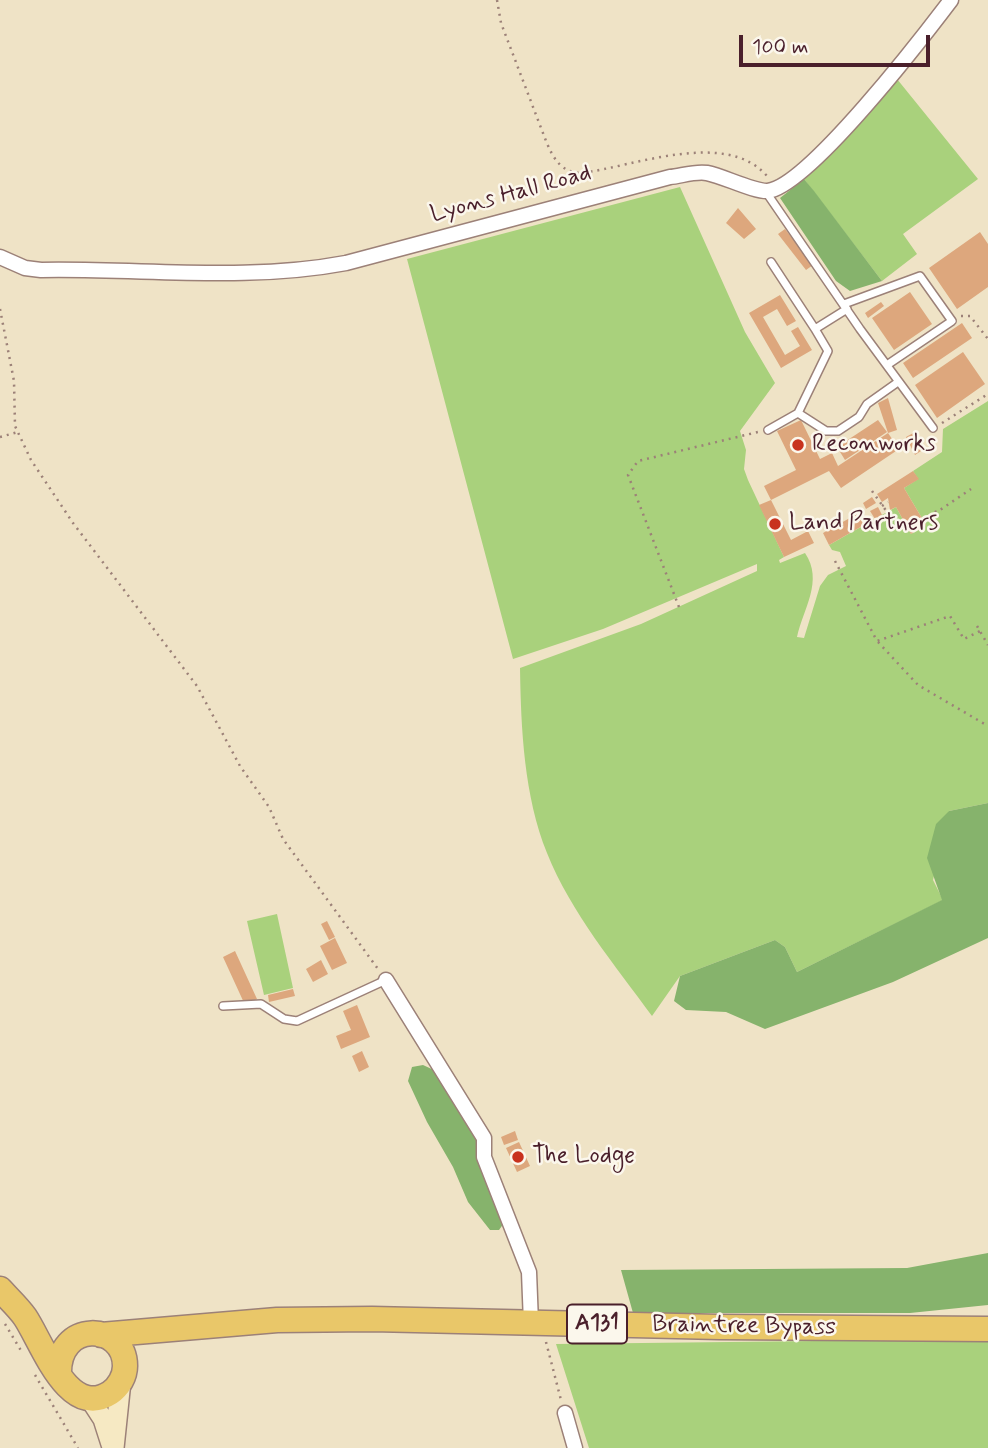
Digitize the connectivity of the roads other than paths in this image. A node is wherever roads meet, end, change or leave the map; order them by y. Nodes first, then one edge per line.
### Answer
1 (951, 0) edge
2 (769, 190) junction
3 (0, 257) edge
4 (771, 262) dead end
5 (845, 306) junction
6 (815, 329) junction
7 (887, 365) junction
8 (898, 382) junction
9 (798, 413) junction
10 (933, 428) road end
11 (768, 430) road end
12 (386, 980) joint
13 (223, 1006) dead end
14 (0, 1289) edge
15 (13, 1317) edge
16 (536, 1323) junction
17 (206, 1328) junction
18 (988, 1329) edge
19 (101, 1335) junction
20 (75, 1337) junction
21 (123, 1372) junction
22 (59, 1375) junction
23 (89, 1399) junction
24 (565, 1413) road end
25 (113, 1448) edge
26 (575, 1448) edge

1 - 2 street
2 - 3 street, Lyons Hall Road
2 - 5 lane
4 - 6 lane
5 - 6 lane
5 - 7 lane
5 - 7 lane
6 - 9 lane
7 - 8 lane
8 - 9 lane
8 - 10 lane
9 - 11 lane
12 - 13 lane
12 - 16 street
14 - 15 highway, A131
15 - 20 highway, A131
15 - 22 highway, A131
16 - 17 highway, Braintree Bypass / A131
16 - 18 highway, Braintree Bypass / A131
17 - 19 highway, Braintree Bypass / A131
17 - 21 highway, Braintree Bypass / A131
19 - 20 highway, A131
19 - 21 highway
20 - 22 highway
21 - 23 highway, A131
21 - 25 main road
22 - 23 highway, A131
23 - 25 main road
24 - 26 street

